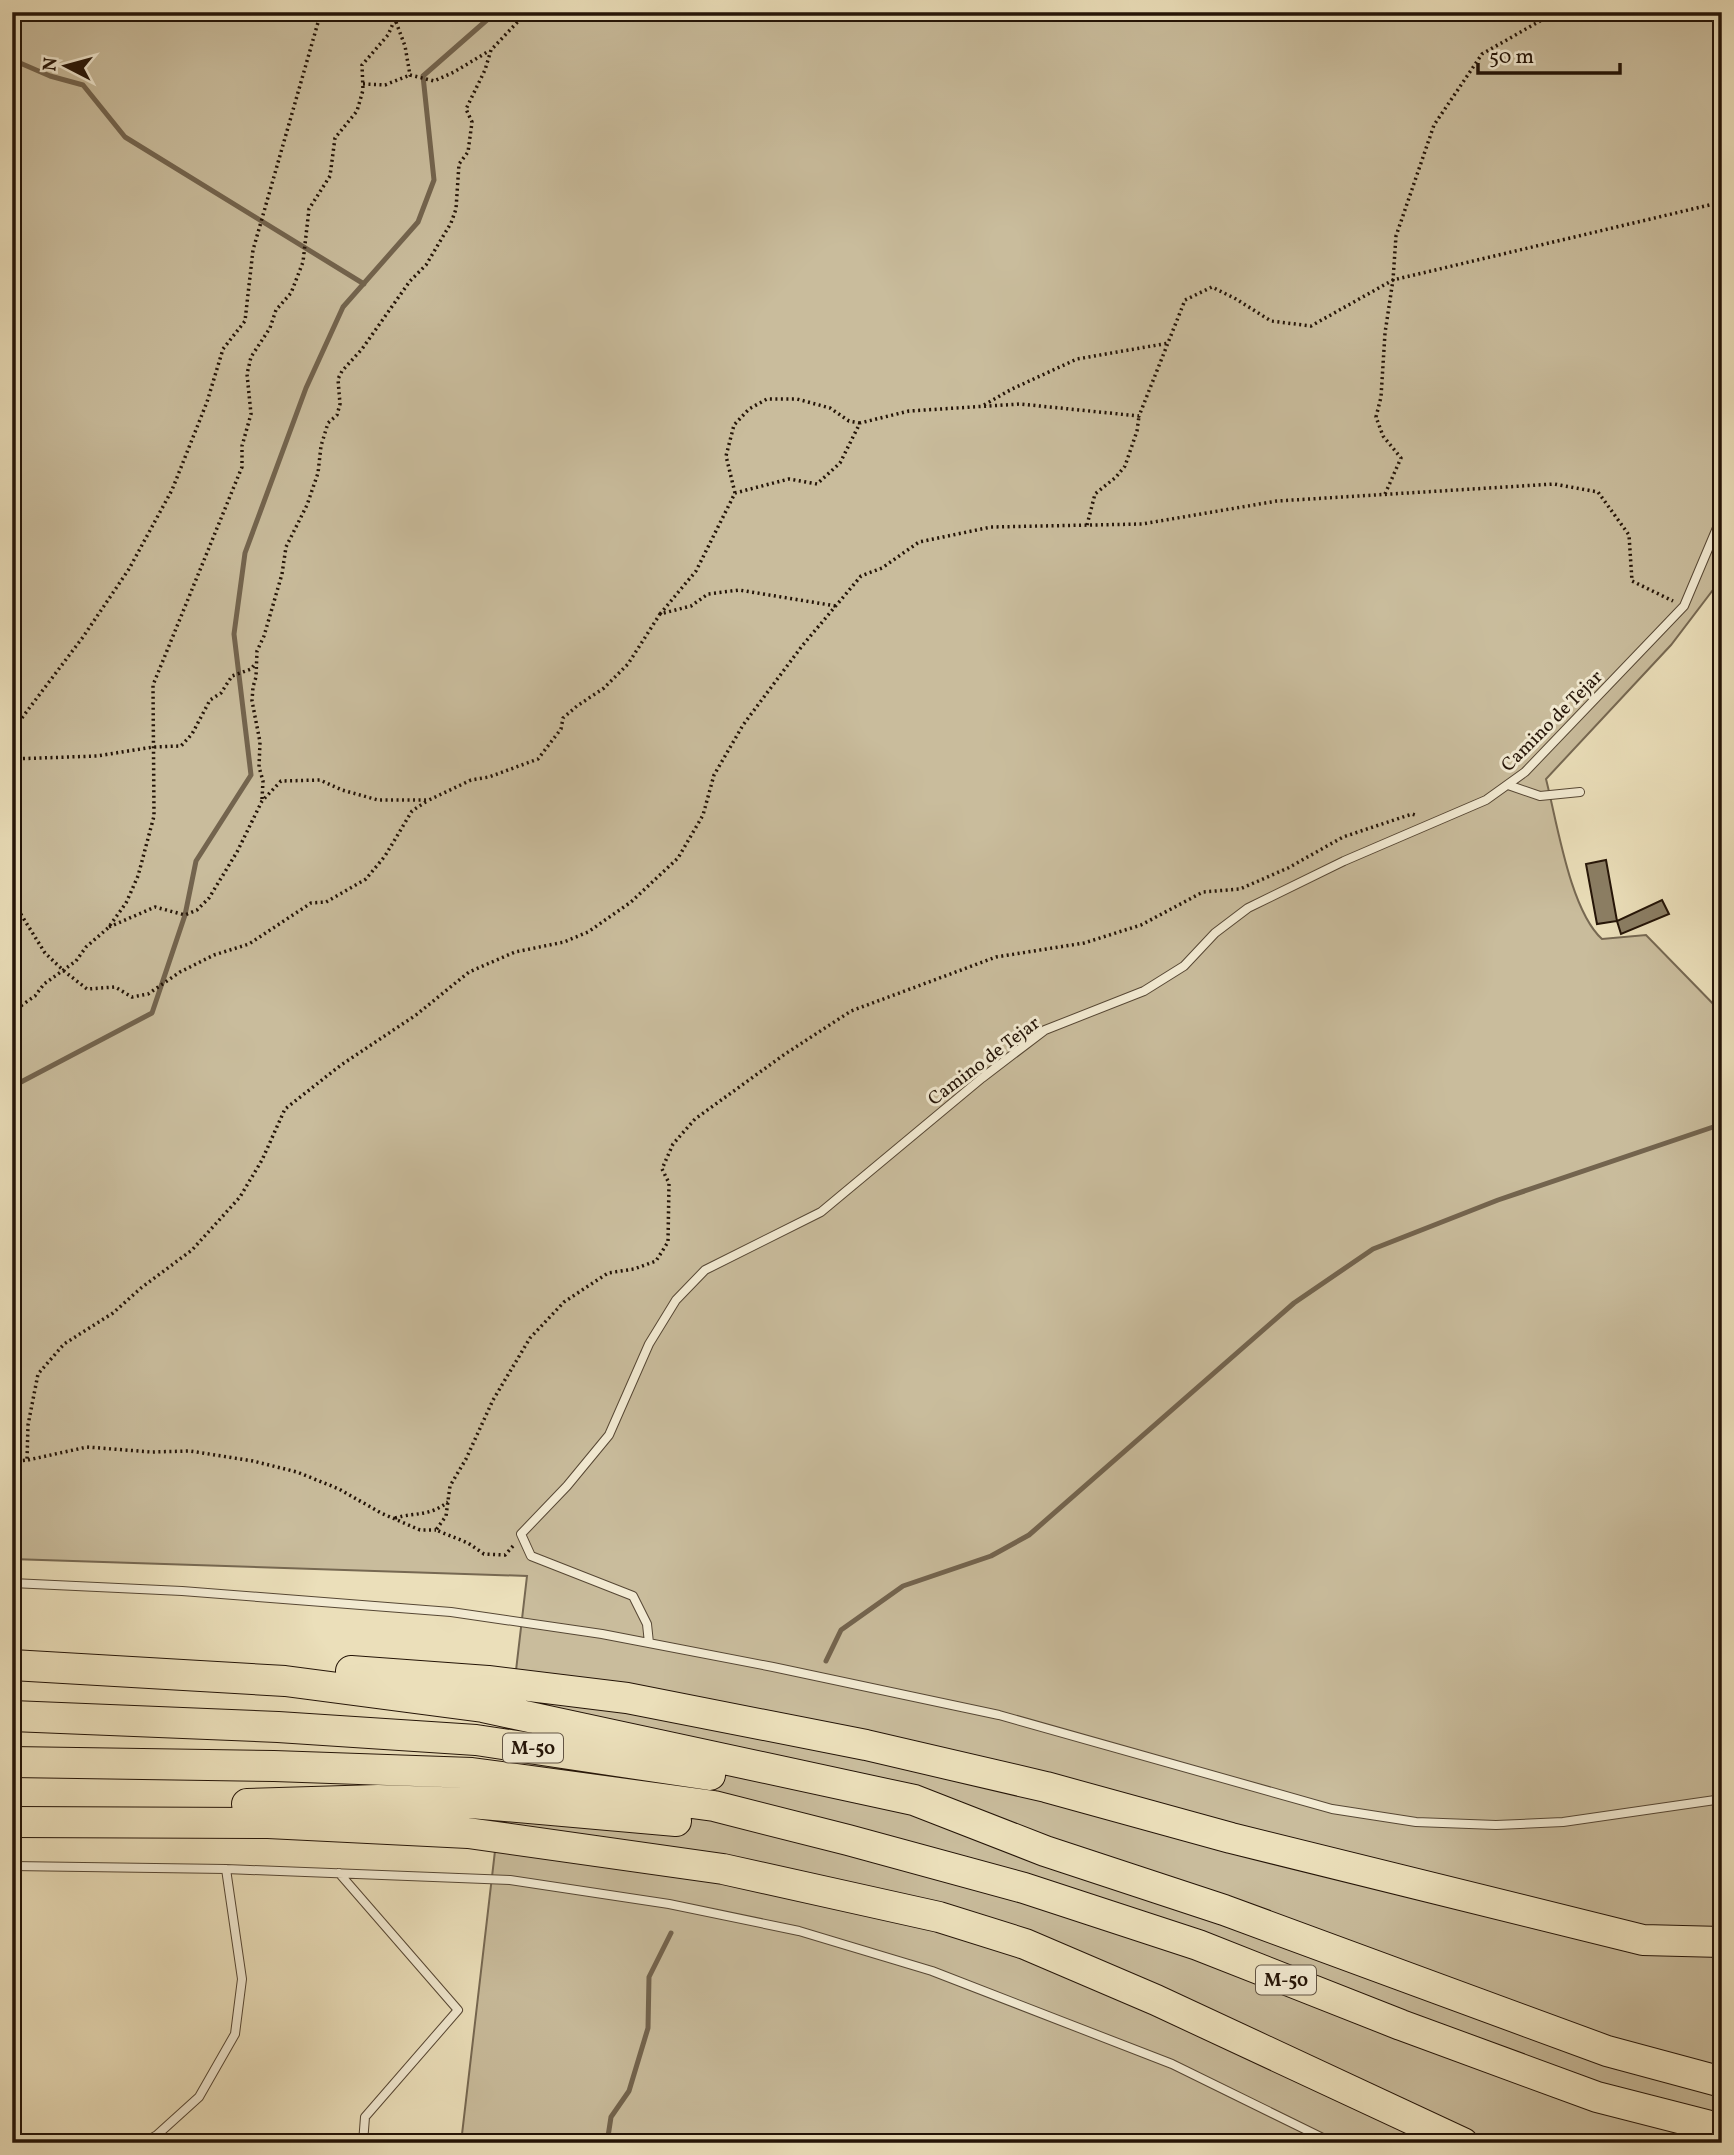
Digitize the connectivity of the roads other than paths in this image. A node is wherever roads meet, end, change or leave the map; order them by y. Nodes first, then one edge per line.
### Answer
1 (1722, 516) edge
2 (1508, 785) junction
3 (1580, 792) dead end
4 (12, 1583) edge
5 (649, 1643) junction
6 (12, 1665) edge
7 (60, 1667) junction
8 (12, 1716) edge
9 (12, 1762) edge
10 (1722, 1799) edge
11 (12, 1810) edge
12 (12, 1822) edge
13 (848, 1840) junction
14 (1045, 1851) junction
15 (12, 1866) edge
16 (226, 1869) junction
17 (339, 1873) junction
18 (1722, 1942) edge
19 (1722, 2082) edge
20 (1722, 2129) edge
21 (143, 2143) edge
22 (363, 2143) edge
23 (1333, 2143) edge
24 (1463, 2143) edge

1 - 2 lane, Camino de Tejar
2 - 3 lane
2 - 5 lane, Camino de Tejar
4 - 5 lane
5 - 10 lane
6 - 7 highway
7 - 14 highway
7 - 18 highway
8 - 14 highway, M-50
9 - 13 highway, M-50
11 - 13 highway
12 - 24 highway
13 - 20 highway, M-50
14 - 19 highway, M-50
15 - 16 lane
16 - 17 lane
16 - 21 lane
17 - 22 lane
17 - 23 lane

